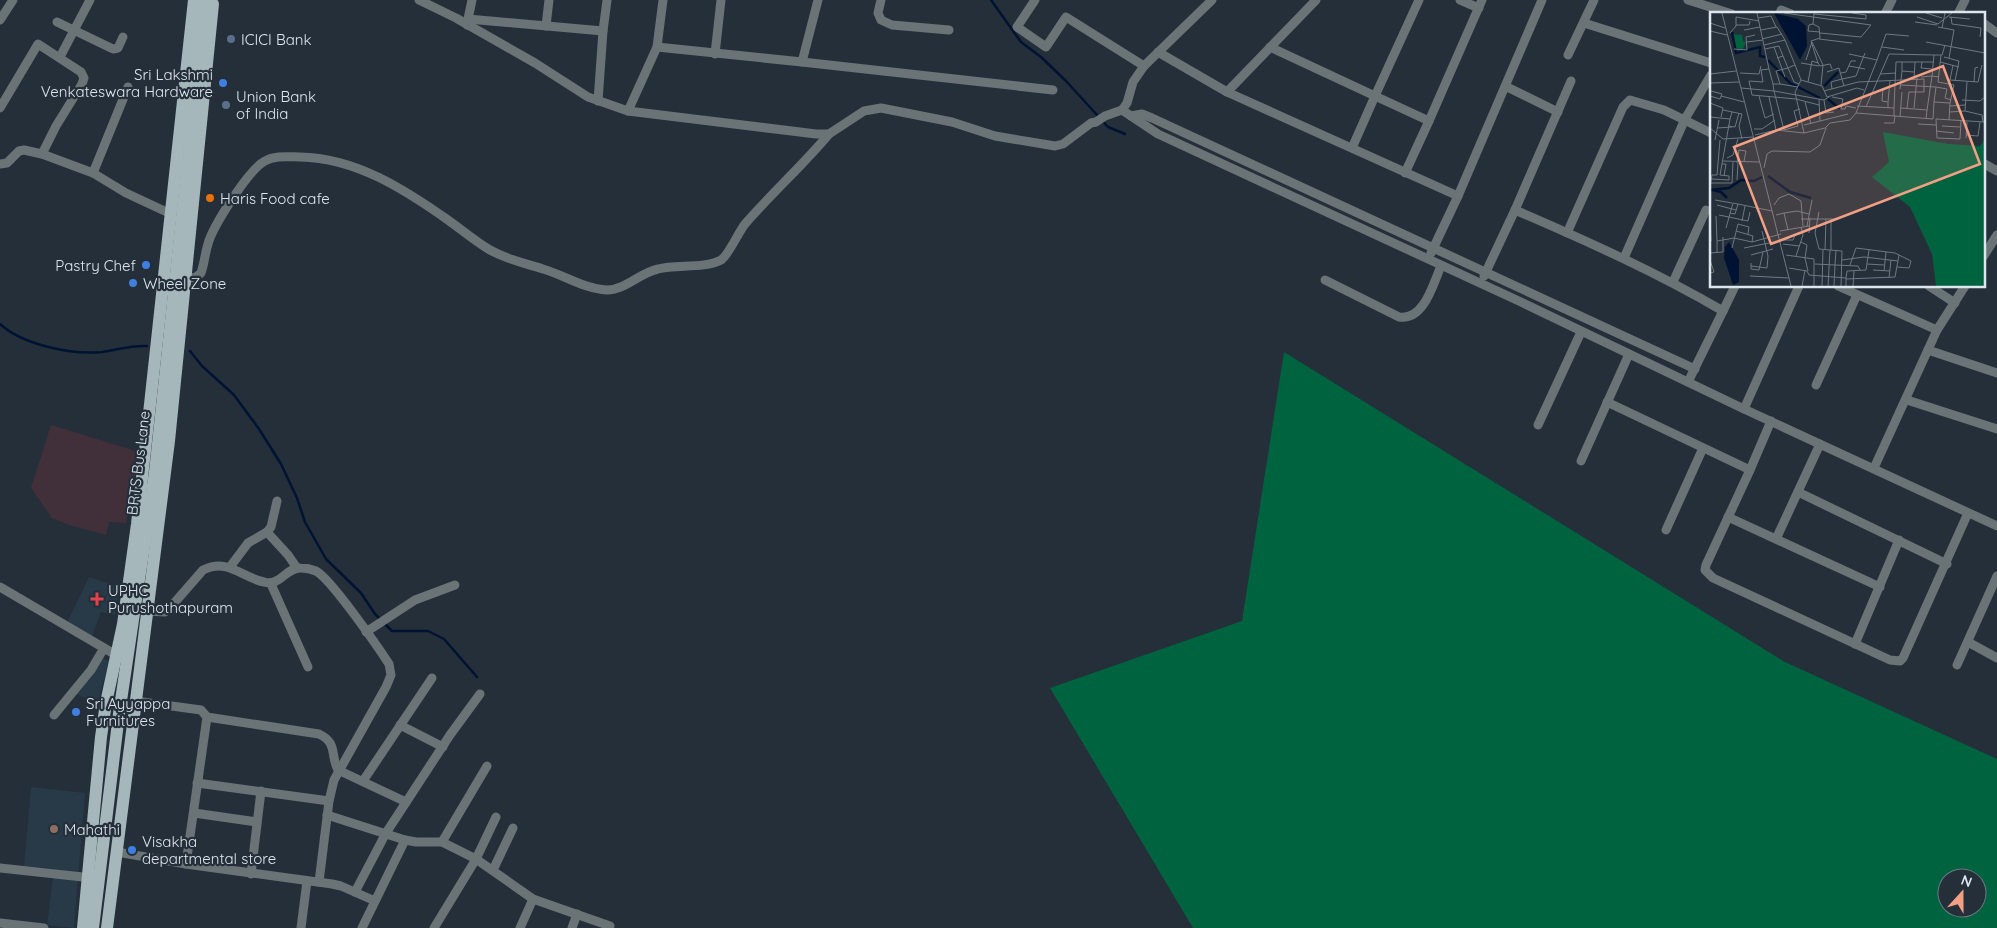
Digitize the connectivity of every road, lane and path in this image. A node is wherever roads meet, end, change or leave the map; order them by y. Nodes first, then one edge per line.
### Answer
1 (13, 0) edge
2 (194, 0) edge
3 (205, 0) edge
4 (213, 0) edge
5 (419, 0) edge
6 (472, 0) edge
7 (549, 0) edge
8 (607, 0) edge
9 (663, 0) edge
10 (721, 0) edge
11 (818, 0) edge
12 (881, 0) edge
13 (1035, 0) edge
14 (1212, 0) edge
15 (1316, 0) edge
16 (1420, 0) edge
17 (1460, 0) edge
18 (1542, 0) edge
19 (1594, 0) edge
20 (1688, 0) edge
21 (1718, 0) edge
22 (1786, 0) edge
23 (1892, 0) edge
24 (88, 4) edge
25 (1480, 4) edge
26 (1714, 9) junction
27 (1725, 12) edge
28 (1780, 12) edge
29 (1886, 12) edge
30 (0, 20) edge
31 (57, 22) dead end
32 (468, 22) junction
33 (1584, 22) junction
34 (1984, 24) edge
35 (546, 26) junction
36 (949, 30) dead end
37 (74, 31) junction
38 (603, 31) junction
39 (1997, 33) edge
40 (123, 37) dead end
41 (657, 46) junction
42 (1270, 47) junction
43 (1158, 52) junction
44 (715, 54) junction
45 (1568, 55) dead end
46 (60, 57) junction
47 (802, 62) junction
48 (1710, 63) edge
49 (1144, 66) junction
50 (1710, 77) edge
51 (1571, 81) dead end
52 (128, 87) dead end
53 (1507, 87) junction
54 (1053, 90) dead end
55 (1227, 92) junction
56 (1374, 96) junction
57 (598, 101) junction
58 (0, 108) edge
59 (1122, 110) junction
60 (628, 111) junction
61 (1558, 112) junction
62 (1131, 116) junction
63 (1685, 119) junction
64 (1428, 121) junction
65 (1710, 132) edge
66 (829, 134) junction
67 (1352, 148) junction
68 (42, 154) junction
69 (0, 164) edge
70 (1984, 164) edge
71 (1997, 172) edge
72 (93, 173) junction
73 (1405, 173) junction
74 (1458, 196) junction
75 (1515, 210) junction
76 (1706, 210) dead end
77 (171, 214) junction
78 (1567, 233) junction
79 (1997, 235) edge
80 (1433, 249) junction
81 (1984, 255) edge
82 (1624, 258) junction
83 (1428, 260) junction
84 (1441, 266) junction
85 (1486, 272) junction
86 (186, 277) junction
87 (1325, 280) dead end
88 (1673, 282) junction
89 (1481, 283) junction
90 (1734, 288) edge
91 (1798, 288) edge
92 (1843, 288) edge
93 (1932, 288) edge
94 (1964, 288) edge
95 (1857, 294) junction
96 (1955, 303) junction
97 (1723, 311) junction
98 (1937, 330) junction
99 (1581, 332) junction
100 (1647, 347) junction
101 (1928, 350) junction
102 (1629, 354) junction
103 (1642, 360) junction
104 (1695, 369) junction
105 (1997, 373) edge
106 (1688, 382) junction
107 (1816, 385) dead end
108 (1907, 400) junction
109 (1607, 402) junction
110 (1744, 409) junction
111 (1771, 420) junction
112 (1538, 426) dead end
113 (1997, 429) edge
114 (1820, 444) junction
115 (1703, 448) junction
116 (1582, 460) dead end
117 (1874, 468) junction
118 (1750, 470) junction
119 (1798, 492) junction
120 (277, 501) dead end
121 (1968, 513) junction
122 (1728, 517) junction
123 (1997, 526) edge
124 (1666, 530) dead end
125 (268, 532) junction
126 (1776, 539) junction
127 (1899, 540) junction
128 (1947, 564) junction
129 (230, 567) junction
130 (297, 568) junction
131 (1997, 576) edge
132 (270, 584) junction
133 (455, 585) dead end
134 (0, 587) edge
135 (1880, 587) junction
136 (147, 611) junction
137 (366, 632) junction
138 (1968, 642) junction
139 (1855, 644) junction
140 (104, 648) junction
141 (116, 655) junction
142 (1997, 658) edge
143 (1957, 665) dead end
144 (308, 667) dead end
145 (432, 678) dead end
146 (480, 694) dead end
147 (135, 701) junction
148 (54, 714) dead end
149 (207, 717) junction
150 (400, 725) junction
151 (442, 747) junction
152 (487, 766) dead end
153 (338, 770) junction
154 (362, 781) junction
155 (198, 783) junction
156 (261, 791) junction
157 (329, 801) junction
158 (406, 802) junction
159 (194, 813) junction
160 (327, 815) junction
161 (496, 817) dead end
162 (257, 822) junction
163 (514, 828) dead end
164 (386, 833) junction
165 (405, 840) junction
166 (442, 842) junction
167 (117, 852) junction
168 (476, 859) junction
169 (186, 864) junction
170 (0, 868) edge
171 (493, 870) junction
172 (251, 874) junction
173 (93, 878) junction
174 (113, 880) junction
175 (308, 881) junction
176 (319, 882) junction
177 (355, 892) junction
178 (533, 899) junction
179 (375, 901) junction
180 (578, 914) junction
181 (0, 923) edge
182 (610, 926) dead end
183 (44, 928) edge
184 (83, 928) edge
185 (92, 928) edge
186 (107, 928) edge
187 (301, 928) edge
188 (362, 928) edge
189 (434, 928) edge
190 (520, 928) edge
191 (572, 928) edge

1 - 30 street
2 - 77 main road
3 - 173 main road, BRTS Bus Lane
4 - 86 main road
5 - 32 street
6 - 32 street
7 - 35 street
8 - 38 street
9 - 41 street
10 - 44 street
11 - 47 street
12 - 36 street
13 - 49 street
14 - 43 street
15 - 42 street
16 - 56 street
17 - 25 street
18 - 53 street
19 - 33 street
20 - 26 street
21 - 26 street
22 - 28 street
23 - 29 street
24 - 37 street
25 - 64 street
26 - 27 street
31 - 37 street
32 - 35 street
32 - 57 street
33 - 45 street
33 - 48 street
34 - 39 street
35 - 38 street
37 - 40 street
37 - 46 street
38 - 57 street
41 - 44 street
41 - 60 street
42 - 55 street
42 - 56 street
43 - 49 street
43 - 55 street
44 - 47 street
46 - 58 street
46 - 68 street
47 - 54 street
49 - 59 street
50 - 63 street
51 - 61 street
52 - 72 street
53 - 61 street
53 - 74 street
55 - 67 street
56 - 64 street
56 - 67 street
57 - 60 street
59 - 62 street
59 - 66 street
60 - 66 street
61 - 75 street
62 - 80 street
62 - 83 street
63 - 65 street
63 - 78 street
63 - 82 street
64 - 73 street
66 - 86 street
67 - 73 street
68 - 69 street
68 - 72 street
70 - 71 street
72 - 77 street
73 - 74 street
74 - 80 street
75 - 78 street
75 - 85 street
76 - 88 street
77 - 141 main road
78 - 82 street
79 - 81 street
80 - 83 street
80 - 85 street
82 - 88 street
83 - 84 street
84 - 87 street
84 - 89 street
85 - 89 street
85 - 100 street
86 - 136 main road
88 - 97 street
89 - 99 street
90 - 97 street
91 - 110 street
92 - 95 street
93 - 96 street
94 - 96 street
95 - 98 street
95 - 107 street
96 - 98 street
97 - 104 street
98 - 101 street
99 - 102 street
99 - 112 street
100 - 103 street
100 - 104 street
101 - 105 street
101 - 108 street
102 - 103 street
102 - 109 street
103 - 106 street
104 - 106 street
106 - 110 street
108 - 113 street
108 - 117 street
109 - 115 street
109 - 116 street
110 - 111 street
111 - 114 street
111 - 118 street
114 - 117 street
114 - 119 street
115 - 118 street
115 - 124 street
117 - 121 street
118 - 122 street
119 - 126 street
119 - 127 street
120 - 125 street
121 - 123 street
121 - 128 street
122 - 126 street
122 - 139 street
125 - 129 street
125 - 130 street
126 - 135 street
127 - 128 street
127 - 135 street
128 - 139 street
129 - 132 street
129 - 136 street
130 - 132 street
130 - 137 street
131 - 138 street
132 - 144 street
133 - 137 street
134 - 140 street
135 - 139 street
136 - 147 main road
137 - 153 street
138 - 142 street
138 - 143 street
140 - 141 street
140 - 148 street
141 - 173 main road
145 - 150 street
146 - 151 street
147 - 149 street
147 - 167 main road
149 - 153 street
149 - 155 street
150 - 151 street
150 - 154 street
151 - 158 street
152 - 166 street
153 - 154 street
153 - 157 street
154 - 158 street
155 - 156 street
155 - 159 street
156 - 157 street
156 - 162 street
157 - 160 street
158 - 164 street
159 - 162 street
159 - 169 street
160 - 164 street
160 - 176 street
161 - 168 street
162 - 172 street
163 - 171 street
164 - 165 street
164 - 177 street
165 - 166 street
165 - 179 street
166 - 168 street
167 - 169 street
167 - 174 main road
168 - 171 street
168 - 189 street
169 - 172 street
170 - 173 street
171 - 178 street
172 - 175 street
173 - 174 street
173 - 184 main road
173 - 185 main road, BRTS Bus Lane
174 - 186 main road
175 - 176 street
175 - 187 street
176 - 177 street
177 - 179 street
178 - 180 street
178 - 190 street
179 - 188 street
180 - 182 street
180 - 191 street
181 - 183 street

